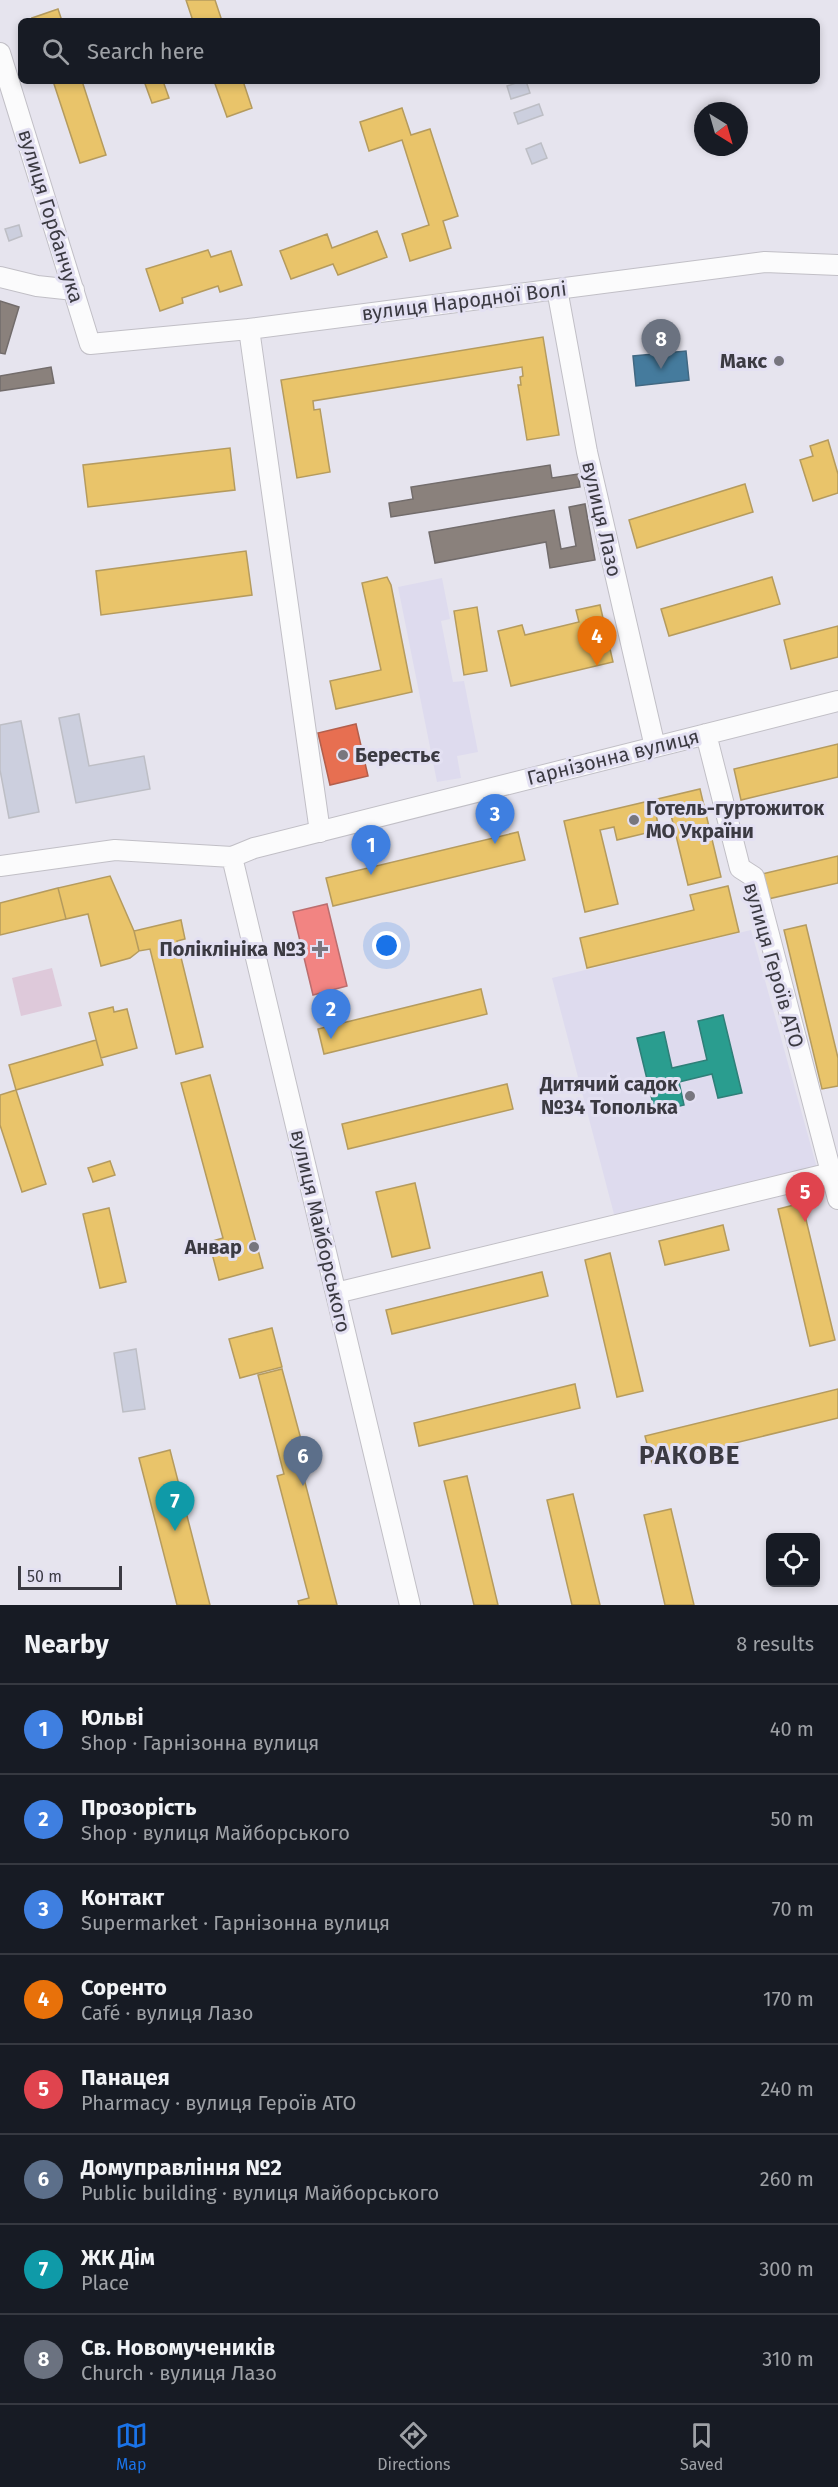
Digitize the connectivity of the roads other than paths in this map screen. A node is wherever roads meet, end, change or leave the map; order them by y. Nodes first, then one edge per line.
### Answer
1 (0, 54) edge
2 (838, 265) edge
3 (0, 277) edge
4 (557, 289) junction
5 (74, 290) junction
6 (249, 329) junction
7 (90, 344) joint
8 (838, 701) edge
9 (706, 734) junction
10 (655, 747) junction
11 (320, 832) junction
12 (232, 856) junction
13 (0, 866) edge
14 (831, 1173) junction
15 (838, 1199) edge
16 (336, 1293) junction
17 (410, 1605) edge

1 - 5 street, вулиця Горбанчука
2 - 4 street, вулиця Народної Волі
3 - 5 street
4 - 6 street, вулиця Народної Волі
4 - 10 street, вулиця Лазо
5 - 7 street, вулиця Горбанчука
6 - 7 street, вулиця Народної Волі
6 - 11 street
8 - 9 street, Гарнізонна вулиця
9 - 10 street, Гарнізонна вулиця
9 - 14 street, вулиця Героїв АТО
10 - 11 street, Гарнізонна вулиця
11 - 12 street, Гарнізонна вулиця
12 - 13 street, Гарнізонна вулиця
12 - 16 street, вулиця Майборського
14 - 15 street, вулиця Героїв АТО
14 - 16 street
16 - 17 street, вулиця Майборського

